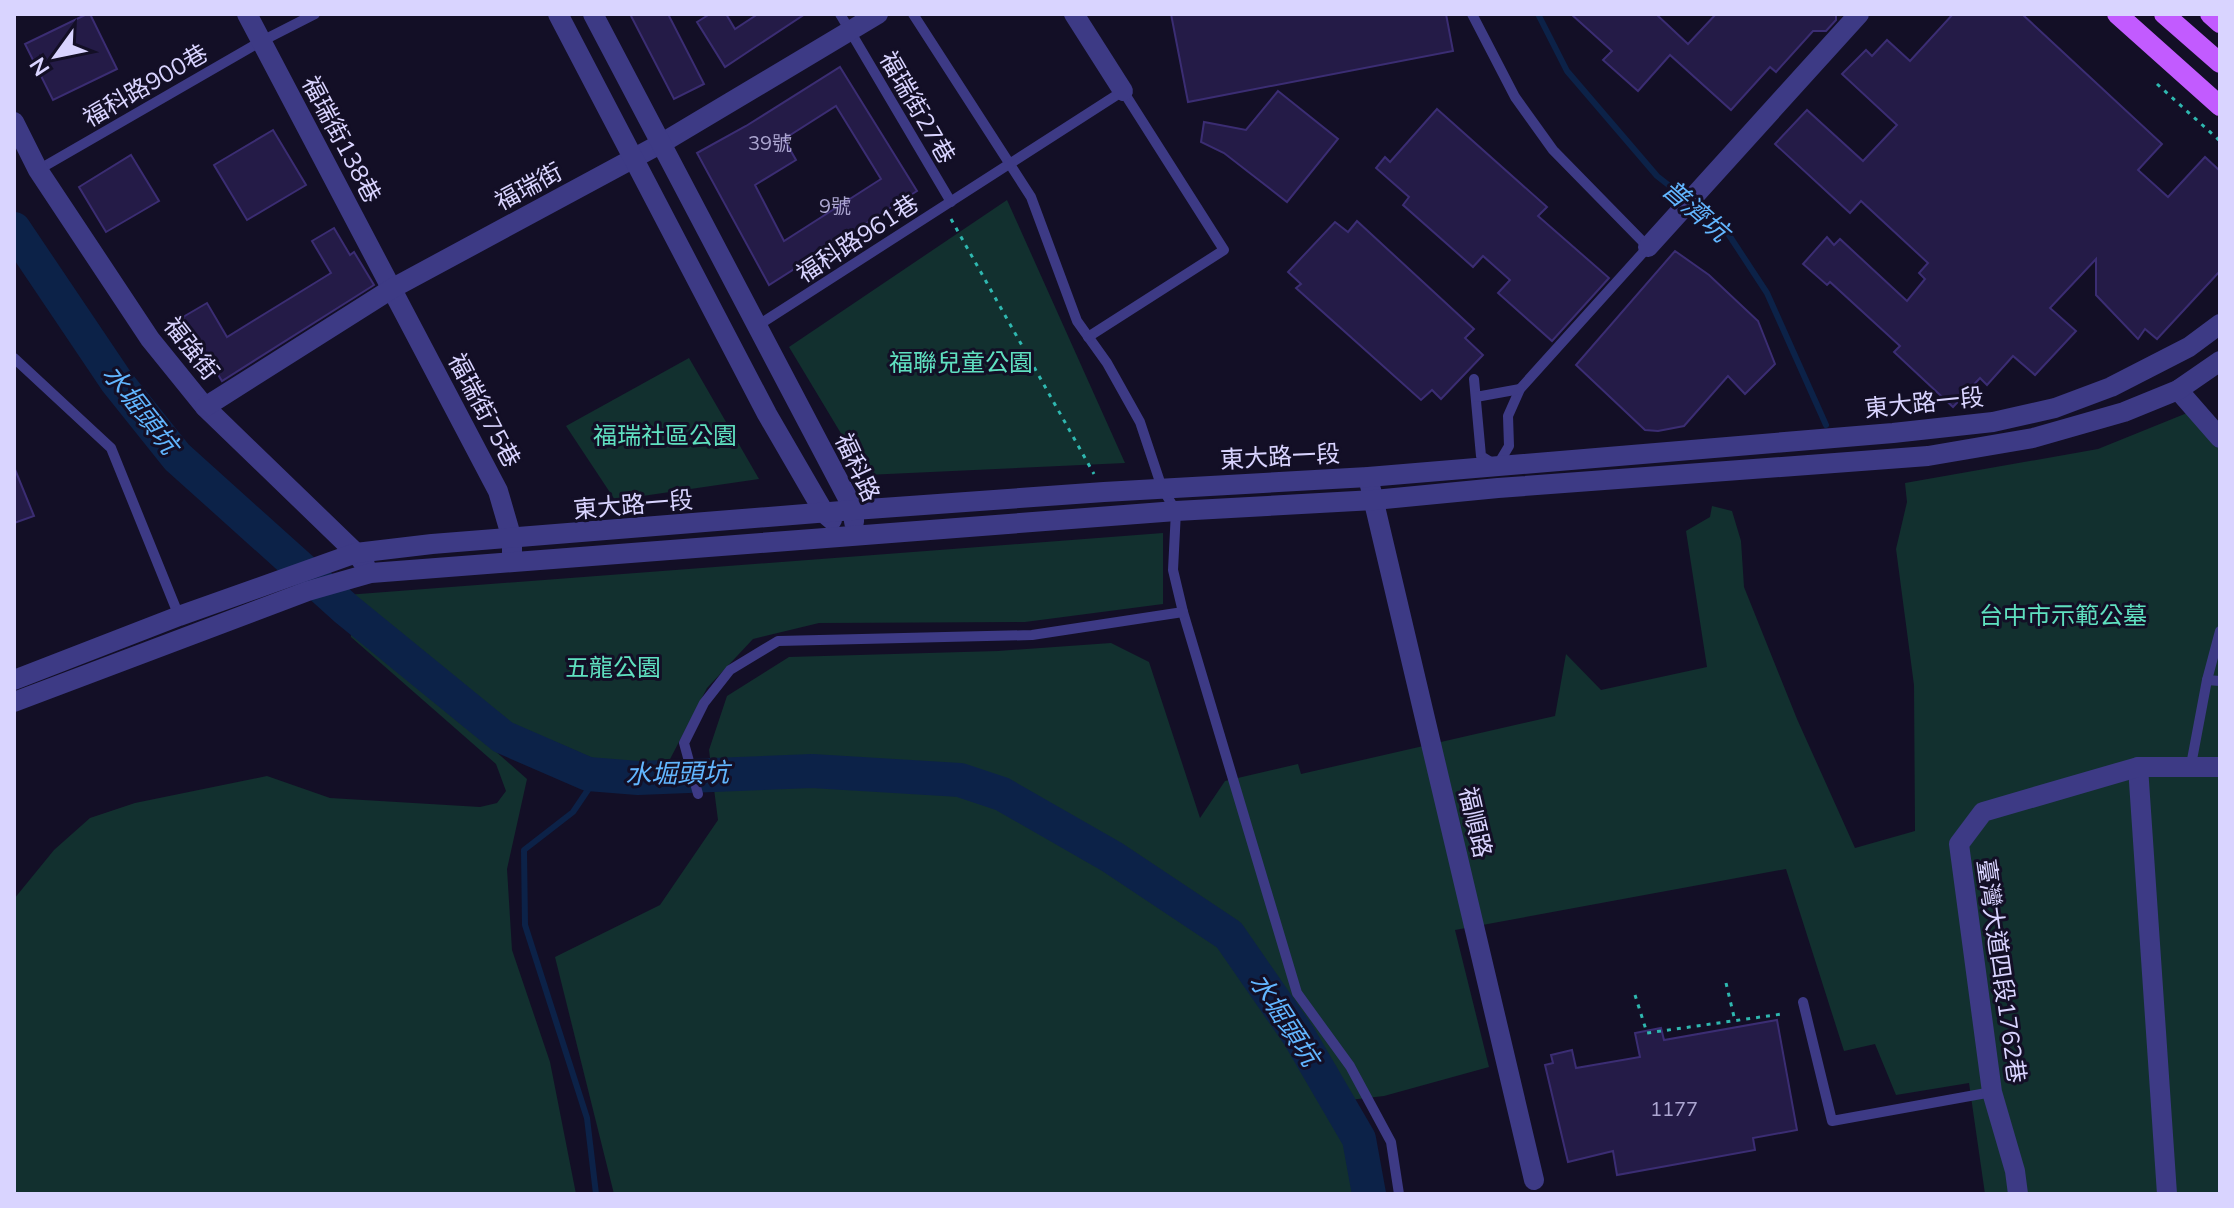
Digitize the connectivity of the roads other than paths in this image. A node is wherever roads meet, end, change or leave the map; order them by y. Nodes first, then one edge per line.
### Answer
1 (247, 14) edge
2 (315, 14) edge
3 (558, 14) edge
4 (593, 14) edge
5 (878, 14) edge
6 (913, 14) edge
7 (1074, 14) edge
8 (1472, 14) edge
9 (1859, 14) edge
10 (2117, 14) edge
11 (2164, 14) edge
12 (2210, 14) edge
13 (845, 23) edge
14 (2220, 23) edge
15 (260, 42) junction
16 (2220, 63) edge
17 (1123, 91) junction
18 (2220, 106) edge
19 (14, 122) edge
20 (662, 143) junction
21 (634, 158) junction
22 (1010, 166) junction
23 (38, 170) junction
24 (951, 202) junction
25 (1648, 247) junction
26 (393, 288) junction
27 (2220, 324) edge
28 (757, 326) junction
29 (1088, 337) junction
30 (14, 358) edge
31 (2220, 361) edge
32 (1474, 379) dead end
33 (1520, 389) junction
34 (2178, 390) junction
35 (1476, 397) junction
36 (205, 407) junction
37 (2220, 438) edge
38 (1497, 466) junction
39 (1368, 477) junction
40 (1162, 488) junction
41 (1498, 488) junction
42 (1374, 500) junction
43 (854, 510) junction
44 (1176, 511) junction
45 (825, 514) junction
46 (854, 536) junction
47 (512, 539) junction
48 (356, 553) junction
49 (512, 562) junction
50 (371, 573) junction
51 (1183, 612) junction
52 (179, 616) junction
53 (2220, 631) edge
54 (14, 680) edge
55 (2207, 680) junction
56 (2220, 681) edge
57 (14, 702) edge
58 (2191, 765) junction
59 (2138, 767) junction
60 (2220, 767) edge
61 (698, 794) dead end
62 (1803, 1002) dead end
63 (1984, 1093) junction
64 (1534, 1180) dead end
65 (1399, 1194) edge
66 (2018, 1194) edge
67 (2167, 1194) edge

1 - 15 street, 福瑞街138巷
2 - 15 lane, 福科路900巷
3 - 21 street, 福科路
4 - 20 street, 福科路
5 - 13 street, 福瑞街
6 - 22 lane
7 - 17 street
8 - 25 lane
9 - 25 street
10 - 18 main road
11 - 16 main road
12 - 14 main road
13 - 20 street, 福瑞街
13 - 24 lane, 福瑞街27巷
15 - 23 lane, 福科路900巷
15 - 26 street, 福瑞街138巷
17 - 22 lane, 福科路961巷
17 - 29 lane
19 - 23 street, 福強街
20 - 21 street, 福瑞街
20 - 28 street, 福科路
21 - 26 street, 福瑞街
21 - 45 street, 福科路
22 - 24 lane, 福科路961巷
22 - 29 lane
23 - 36 street, 福強街
24 - 28 lane, 福科路961巷
25 - 33 lane
26 - 36 street, 福瑞街
26 - 47 street, 福瑞街75巷
27 - 38 street, 東大路一段
28 - 43 street, 福科路
29 - 40 lane
30 - 52 lane
31 - 34 street, 東大路一段
32 - 35 lane
33 - 35 lane
33 - 38 lane
34 - 37 street
34 - 41 street, 東大路一段
35 - 38 lane
36 - 48 street, 福強街
38 - 39 street, 東大路一段
38 - 41 street
39 - 40 street, 東大路一段
39 - 42 street, 福順路
40 - 43 street, 東大路一段
40 - 44 lane
41 - 42 street, 東大路一段
42 - 44 street, 東大路一段
42 - 64 street, 福順路
43 - 45 street, 東大路一段
43 - 46 street, 福科路
44 - 46 street, 東大路一段
44 - 51 lane
45 - 46 street, 福科路
45 - 47 street, 東大路一段
46 - 49 street, 東大路一段
47 - 48 street, 東大路一段
47 - 49 street, 福瑞街75巷
48 - 50 street, 福強街
48 - 52 street, 東大路一段
49 - 50 street, 東大路一段
50 - 57 street, 東大路一段
51 - 61 lane
51 - 65 lane
52 - 54 street
53 - 55 lane
55 - 56 lane
55 - 58 lane
58 - 59 street, 臺灣大道四段1762巷
58 - 60 street, 臺灣大道四段1762巷
59 - 63 street, 臺灣大道四段1762巷
59 - 67 street
62 - 63 lane
63 - 66 street, 臺灣大道四段1762巷

